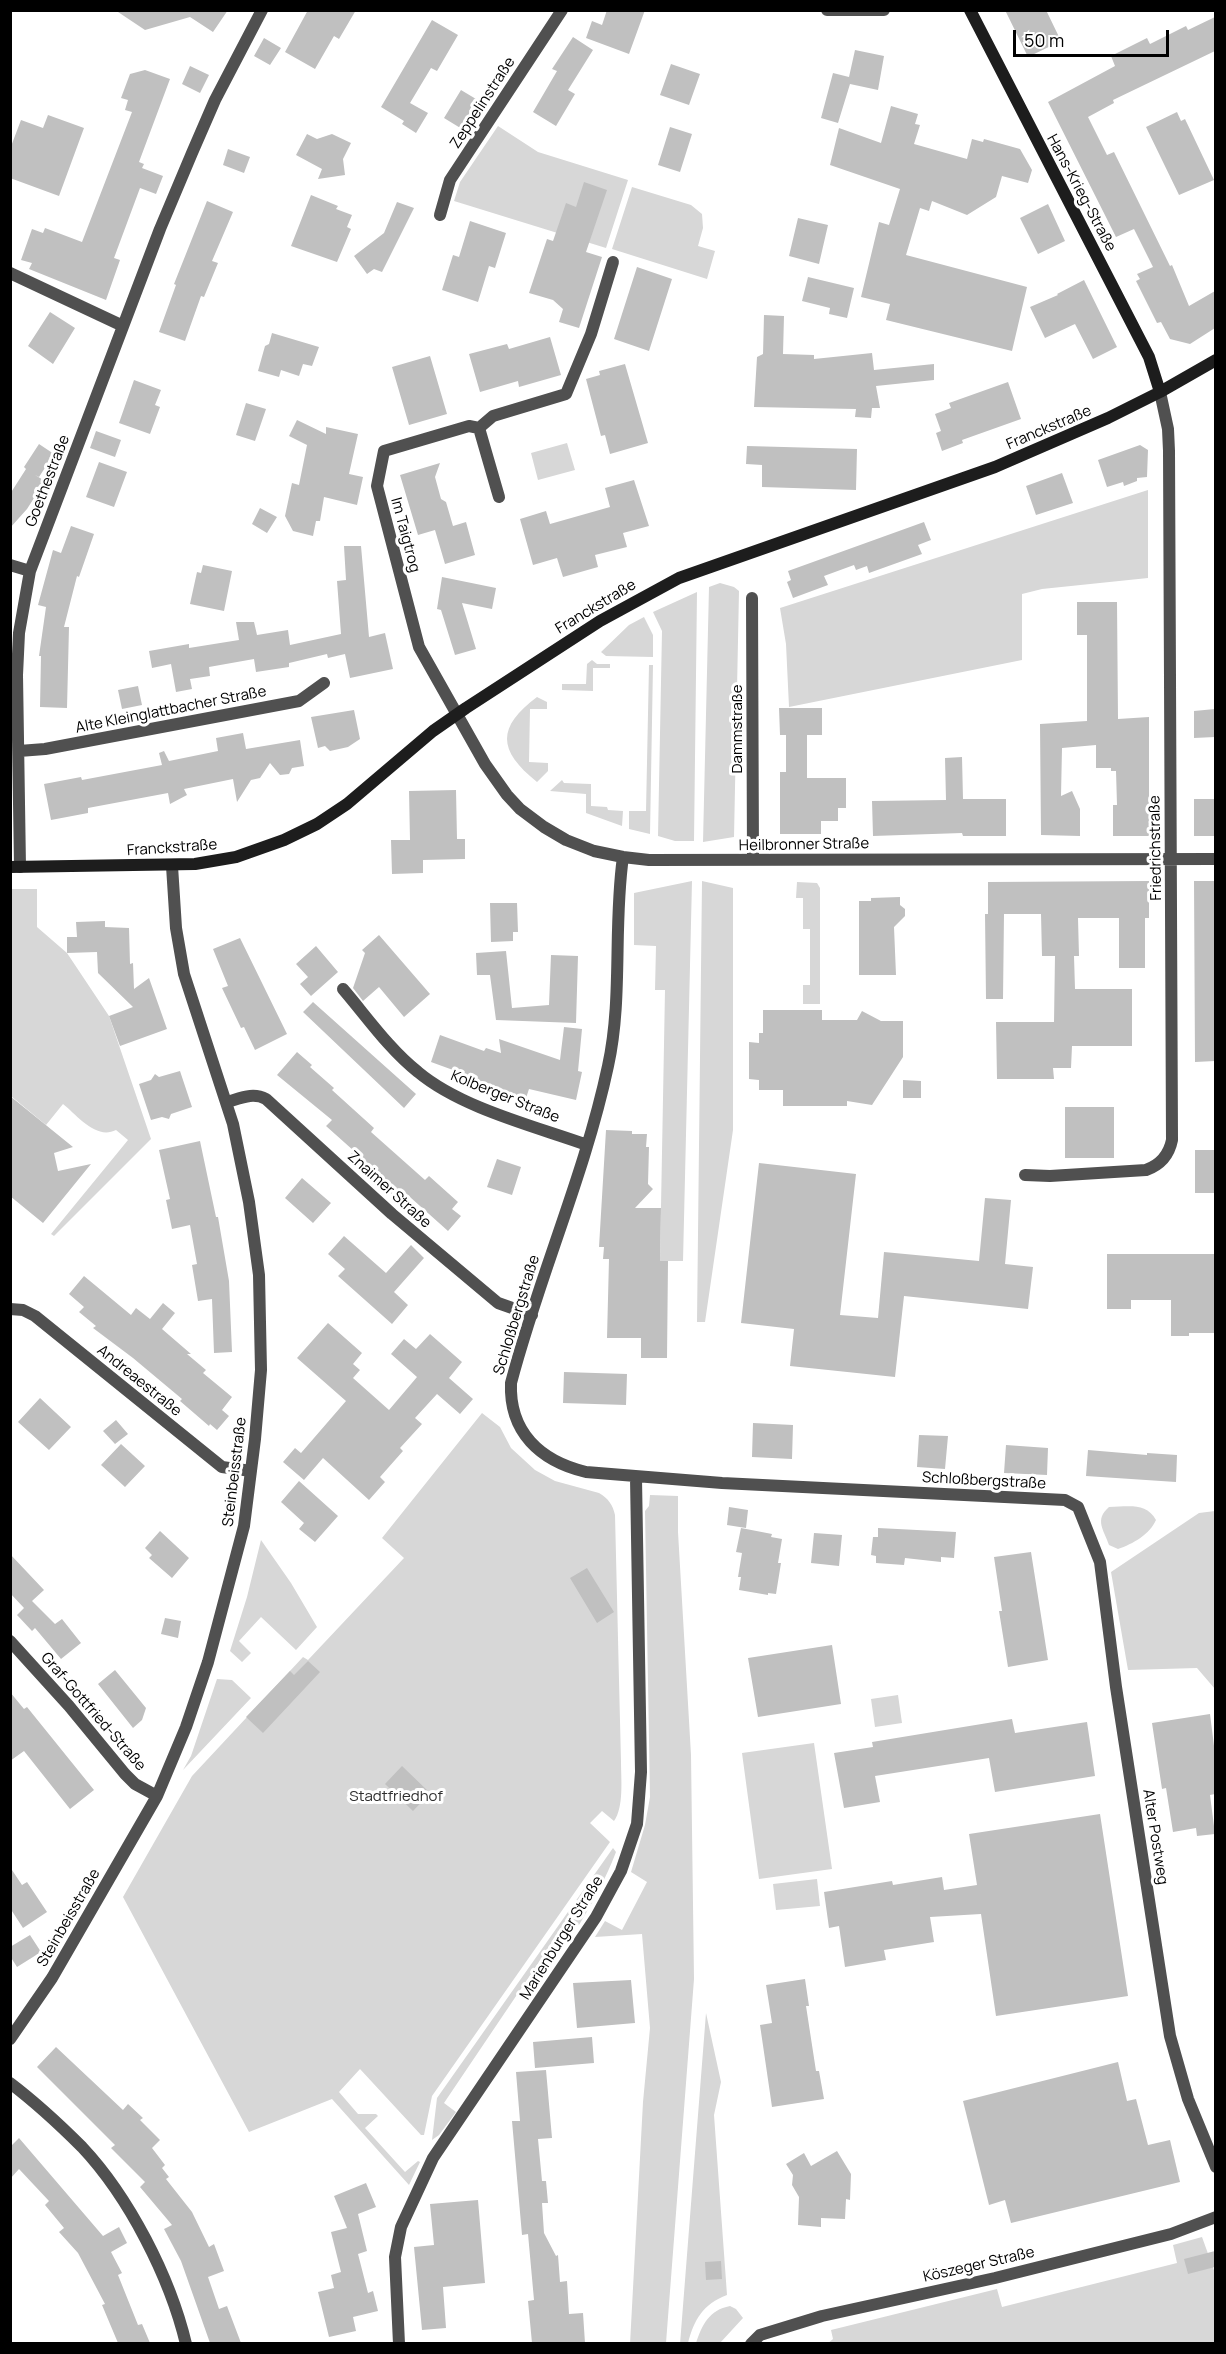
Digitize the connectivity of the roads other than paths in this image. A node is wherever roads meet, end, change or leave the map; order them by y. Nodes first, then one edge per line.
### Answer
1 (262, 10) edge
2 (562, 10) edge
3 (827, 10) edge
4 (884, 10) edge
5 (970, 10) edge
6 (440, 215) dead end
7 (613, 262) dead end
8 (10, 273) edge
9 (123, 327) junction
10 (1215, 360) edge
11 (1160, 392) junction
12 (479, 428) junction
13 (499, 497) dead end
14 (10, 565) edge
15 (30, 571) junction
16 (752, 598) dead end
17 (324, 683) dead end
18 (457, 714) junction
19 (19, 751) junction
20 (623, 857) junction
21 (1215, 859) edge
22 (753, 860) junction
23 (1171, 860) junction
24 (172, 866) junction
25 (15, 867) edge
26 (344, 989) dead end
27 (227, 1102) junction
28 (587, 1145) junction
29 (1025, 1175) dead end
30 (10, 1309) edge
31 (532, 1315) junction
32 (251, 1471) junction
33 (636, 1478) junction
34 (1078, 1507) joint
35 (10, 1641) edge
36 (157, 1796) junction
37 (10, 2039) edge
38 (10, 2083) edge
39 (1215, 2167) edge
40 (1215, 2217) edge
41 (186, 2343) edge
42 (399, 2343) edge
43 (751, 2343) edge

1 - 9 street, Goethestraße
2 - 6 street, Zeppelinstraße
3 - 4 street
5 - 11 street, Hans-Krieg-Straße
7 - 12 street, Im Taigtrog
8 - 9 street
9 - 15 street, Goethestraße
10 - 11 street, Franckstraße
11 - 18 street, Franckstraße
11 - 23 street, Friedrichstraße
12 - 13 street
12 - 18 street, Im Taigtrog
14 - 15 street
15 - 19 street, Goethestraße
16 - 22 street, Dammstraße
17 - 19 street, Alte Kleinglattbacher Straße
18 - 20 street, Heilbronner Straße
18 - 24 street, Franckstraße
19 - 25 street, Goethestraße
20 - 22 street, Heilbronner Straße
20 - 28 street, Schloßbergstraße
21 - 23 street, Heilbronner Straße
22 - 23 street, Heilbronner Straße
23 - 29 street, Friedrichstraße
24 - 25 street, Franckstraße
24 - 27 street, Steinbeisstraße
26 - 28 street, Kolberger Straße
27 - 31 street, Znaimer Straße
27 - 32 street, Steinbeisstraße
28 - 31 street, Schloßbergstraße
30 - 32 street, Andreaestraße
31 - 33 street, Schloßbergstraße
32 - 36 street, Steinbeisstraße
33 - 34 street, Schloßbergstraße
33 - 42 street, Marienburger Straße
34 - 39 street, Alter Postweg
35 - 36 street, Graf-Gottfried-Straße
36 - 37 street, Steinbeisstraße
38 - 41 street
40 - 43 street, Köszeger Straße

